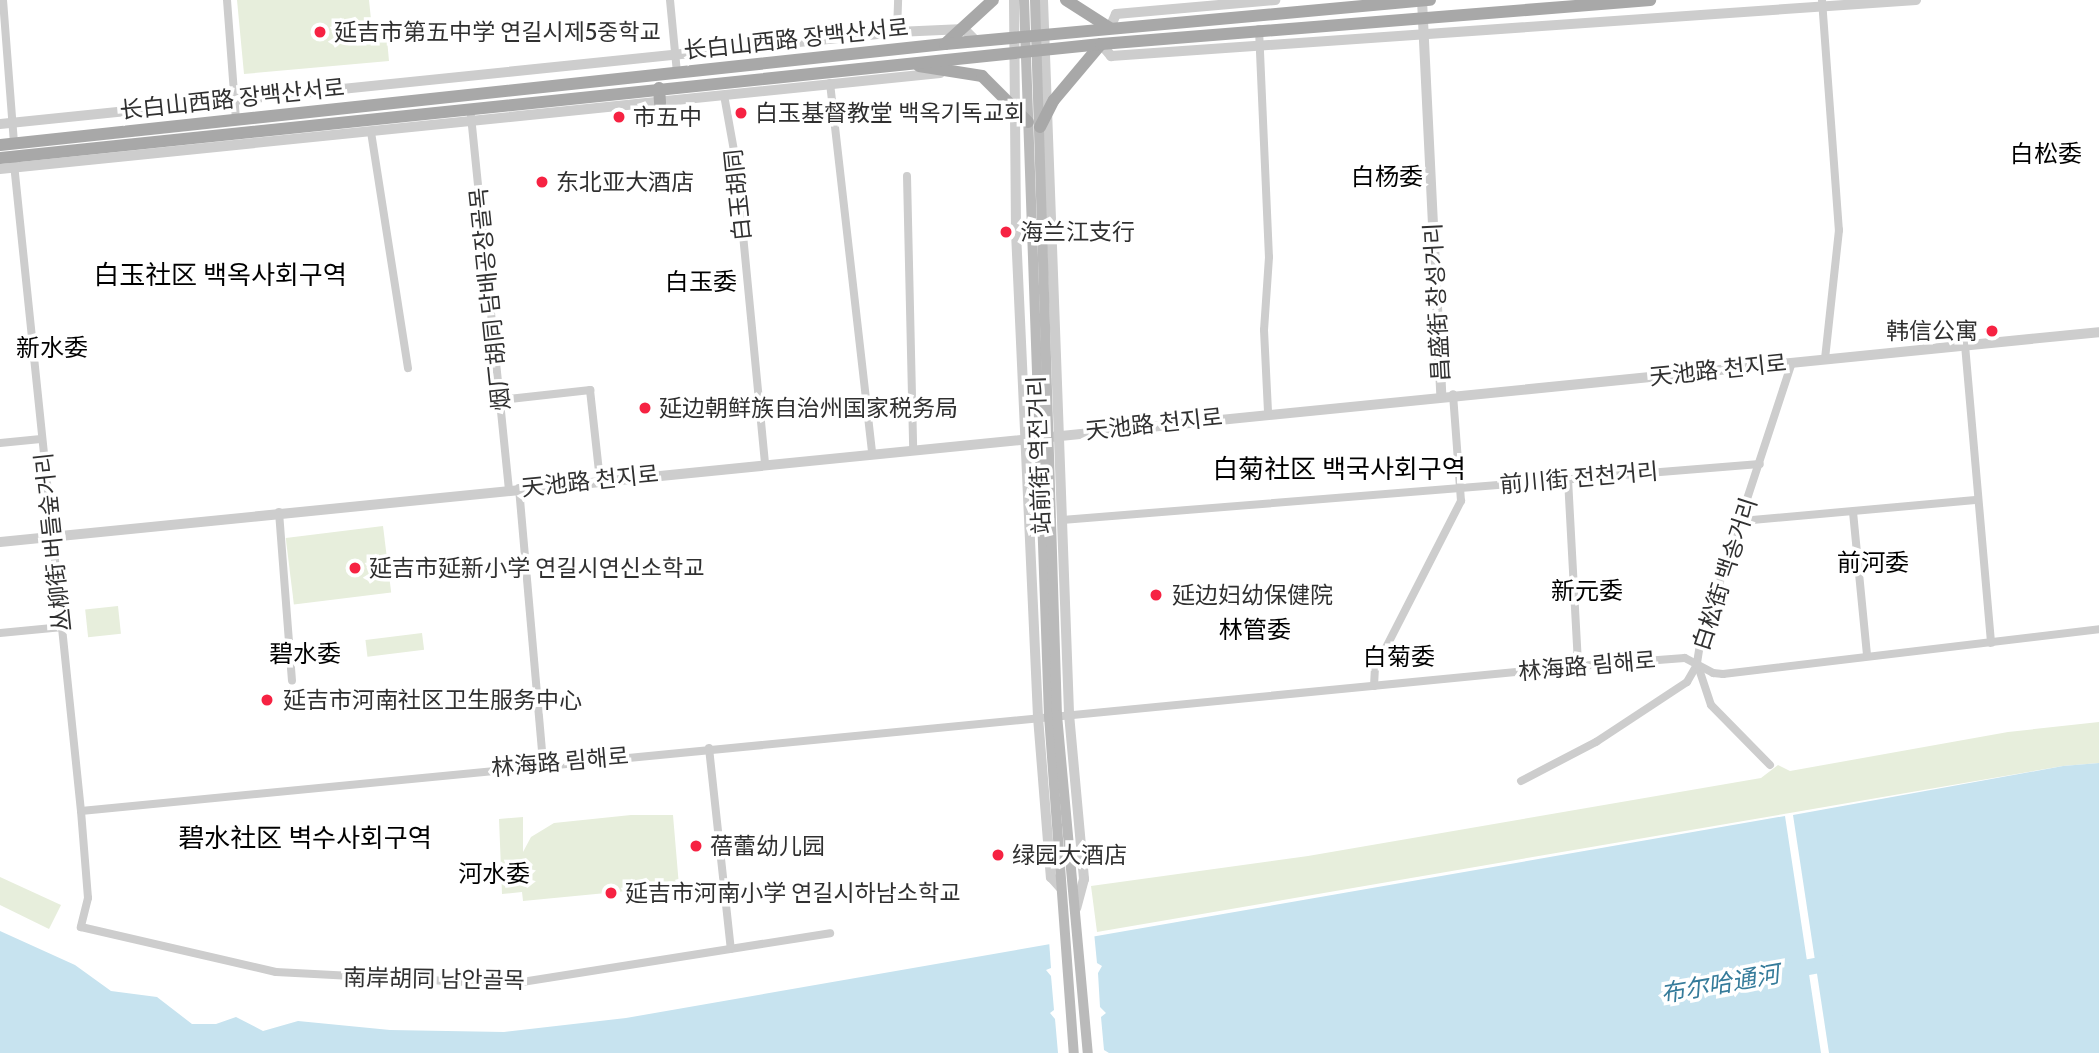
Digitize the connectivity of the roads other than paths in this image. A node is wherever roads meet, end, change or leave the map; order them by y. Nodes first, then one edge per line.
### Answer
1 (3, 0) edge
2 (227, 0) edge
3 (670, 0) edge
4 (898, 0) edge
5 (993, 0) edge
6 (1014, 0) edge
7 (1024, 0) edge
8 (1035, 0) edge
9 (1044, 0) edge
10 (1066, 0) edge
11 (1275, 0) edge
12 (1422, 0) edge
13 (1430, 0) edge
14 (1650, 0) edge
15 (1916, 0) edge
16 (1822, 4) edge
17 (1423, 18) junction
18 (1110, 28) junction
19 (964, 29) junction
20 (1259, 29) junction
21 (897, 32) junction
22 (1426, 34) junction
23 (1030, 35) junction
24 (976, 41) junction
25 (1259, 43) junction
26 (945, 44) junction
27 (1101, 44) junction
28 (1031, 52) junction
29 (676, 55) junction
30 (916, 64) junction
31 (677, 73) junction
32 (941, 73) junction
33 (830, 83) junction
34 (659, 88) junction
35 (724, 95) junction
36 (234, 99) junction
37 (660, 103) junction
38 (1048, 108) junction
39 (1018, 109) junction
40 (470, 114) junction
41 (236, 120) junction
42 (12, 123) junction
43 (0, 124) edge
44 (1034, 124) junction
45 (371, 132) junction
46 (14, 143) junction
47 (0, 145) edge
48 (9, 161) edge
49 (0, 169) edge
50 (907, 176) dead end
51 (2099, 332) edge
52 (1965, 345) junction
53 (1825, 359) junction
54 (1792, 363) junction
55 (408, 368) dead end
56 (1453, 394) junction
57 (1441, 395) junction
58 (500, 400) junction
59 (1268, 412) junction
60 (1061, 433) junction
61 (1038, 435) junction
62 (41, 439) junction
63 (0, 443) edge
64 (913, 448) junction
65 (872, 452) junction
66 (765, 463) junction
67 (1760, 464) junction
68 (1568, 479) junction
69 (600, 480) junction
70 (514, 488) junction
71 (1463, 488) junction
72 (1978, 500) junction
73 (279, 512) junction
74 (1853, 512) junction
75 (1062, 520) junction
76 (1741, 521) junction
77 (52, 536) junction
78 (0, 541) edge
79 (63, 627) junction
80 (2099, 629) edge
81 (0, 634) edge
82 (1991, 643) junction
83 (1867, 655) junction
84 (1698, 663) junction
85 (1578, 666) junction
86 (292, 681) dead end
87 (1374, 686) junction
88 (1069, 714) junction
89 (1048, 716) junction
90 (709, 748) junction
91 (543, 764) junction
92 (1770, 765) dead end
93 (1521, 781) dead end
94 (82, 811) junction
95 (1077, 913) junction
96 (81, 927) joint
97 (830, 933) dead end
98 (731, 949) junction
99 (1074, 1053) edge
100 (1088, 1053) edge

1 - 42 street
2 - 36 street
3 - 29 street
4 - 21 street
5 - 19 main road
6 - 23 street, 站前街 역전거리
7 - 23 main road, 站前街 역전거리
8 - 23 main road, 站前街 역전거리
9 - 23 street, 站前街 역전거리
10 - 18 main road
11 - 18 street
12 - 13 main road, 长白山西路 장백산서로
12 - 17 street, 昌盛街 창성거리
12 - 18 main road, 长白山西路 장백산서로
14 - 17 main road, 长白山西路 장백산서로
15 - 16 street, 长白山西路 장백산서로
16 - 22 street, 长白山西路 장백산서로
16 - 53 street
17 - 20 main road, 长白山西路 장백산서로
17 - 22 street, 昌盛街 창성거리
18 - 23 main road, 长白山西路 장백산서로
19 - 21 street
19 - 24 street
19 - 26 main road
20 - 25 street
20 - 27 main road, 长白山西路 장백산서로
21 - 29 street
22 - 25 street, 长白山西路 장백산서로
22 - 57 street, 昌盛街 창성거리
23 - 24 main road, 长白山西路 장백산서로
23 - 28 main road, 站前街 역전거리
23 - 28 street, 站前街 역전거리
24 - 26 main road, 长白山西路 장백산서로
25 - 27 street, 长白山西路 장백산서로
25 - 59 street
26 - 31 main road, 长白山西路 장백산서로
27 - 28 main road, 长白山西路 장백산서로
27 - 38 main road
28 - 30 main road, 长白山西路 장백산서로
28 - 38 street, 站前街 역전거리
28 - 39 street, 站前街 역전거리
28 - 44 main road, 站前街 역전거리
29 - 31 street
29 - 36 street
30 - 32 main road
30 - 34 main road, 长白山西路 장백산서로
31 - 41 main road, 长白山西路 장백산서로
32 - 33 street
32 - 39 main road
33 - 35 street
33 - 65 street
34 - 37 main road
34 - 40 main road, 长白山西路 장백산서로
35 - 37 street
35 - 66 street, 白玉胡同
36 - 41 street
36 - 42 street
37 - 40 street
38 - 44 main road
38 - 60 street, 站前街 역전거리
39 - 44 main road
39 - 61 street, 站前街 역전거리
40 - 45 street
40 - 48 main road, 长白山西路 장백산서로
40 - 58 street, 烟厂胡同 담배공장골목
41 - 46 main road, 长白山西路 장백산서로
42 - 43 street
42 - 46 street
44 - 61 main road, 站前街 역전거리
45 - 48 street
45 - 55 street
46 - 47 main road, 长白山西路 장백산서로
48 - 49 street
48 - 62 street, 丛柳街 버들숲거리
50 - 64 street
51 - 52 street, 天池路 천지로
52 - 53 street, 天池路 천지로
52 - 72 street
53 - 54 street, 天池路 천지로
54 - 56 street, 天池路 천지로
54 - 67 street, 白松街 백송거리
56 - 57 street, 天池路 천지로
56 - 71 street
57 - 59 street, 天池路 천지로
58 - 69 street
58 - 70 street, 烟厂胡同 담배공장골목
59 - 60 street, 天池路 천지로
60 - 61 street, 天池路 천지로
60 - 75 street, 站前街 역전거리
61 - 64 street, 天池路 천지로
61 - 89 main road, 站前街 역전거리
62 - 63 street
62 - 77 street, 丛柳街 버들숲거리
64 - 65 street, 天池路 천지로
65 - 66 street, 天池路 천지로
66 - 69 street, 天池路 천지로
67 - 68 street, 前川街 전천거리
67 - 76 street, 白松街 백송거리
68 - 71 street, 前川街 전천거리
68 - 85 street
69 - 70 street, 天池路 천지로
70 - 73 street, 天池路 천지로
70 - 91 street, 烟厂胡同 담배공장골목
71 - 75 street, 前川街 전천거리
71 - 87 street
72 - 74 street
72 - 82 street
73 - 77 street, 天池路 천지로
73 - 86 street
74 - 76 street
74 - 83 street
75 - 88 street, 站前街 역전거리
76 - 84 street, 白松街 백송거리
77 - 78 street, 天池路 천지로
77 - 79 street, 丛柳街 버들숲거리
79 - 81 street
79 - 94 street, 丛柳街 버들숲거리
80 - 82 street, 林海路 림해로
82 - 83 street, 林海路 림해로
83 - 84 street, 林海路 림해로
84 - 85 street, 林海路 림해로
84 - 92 street, 白松街 백송거리
84 - 93 street
85 - 87 street, 林海路 림해로
87 - 88 street, 林海路 림해로
88 - 89 street, 林海路 림해로
88 - 95 street, 站前街 역전거리
89 - 90 street, 林海路 림해로
89 - 95 main road, 站前街 역전거리
89 - 99 main road, 站前街 역전거리
90 - 91 street, 林海路 림해로
90 - 98 street
91 - 94 street, 林海路 림해로
94 - 96 street, 丛柳街 버들숲거리
95 - 100 main road
96 - 98 street, 南岸胡同 남안골목
97 - 98 street, 南岸胡同 남안골목

